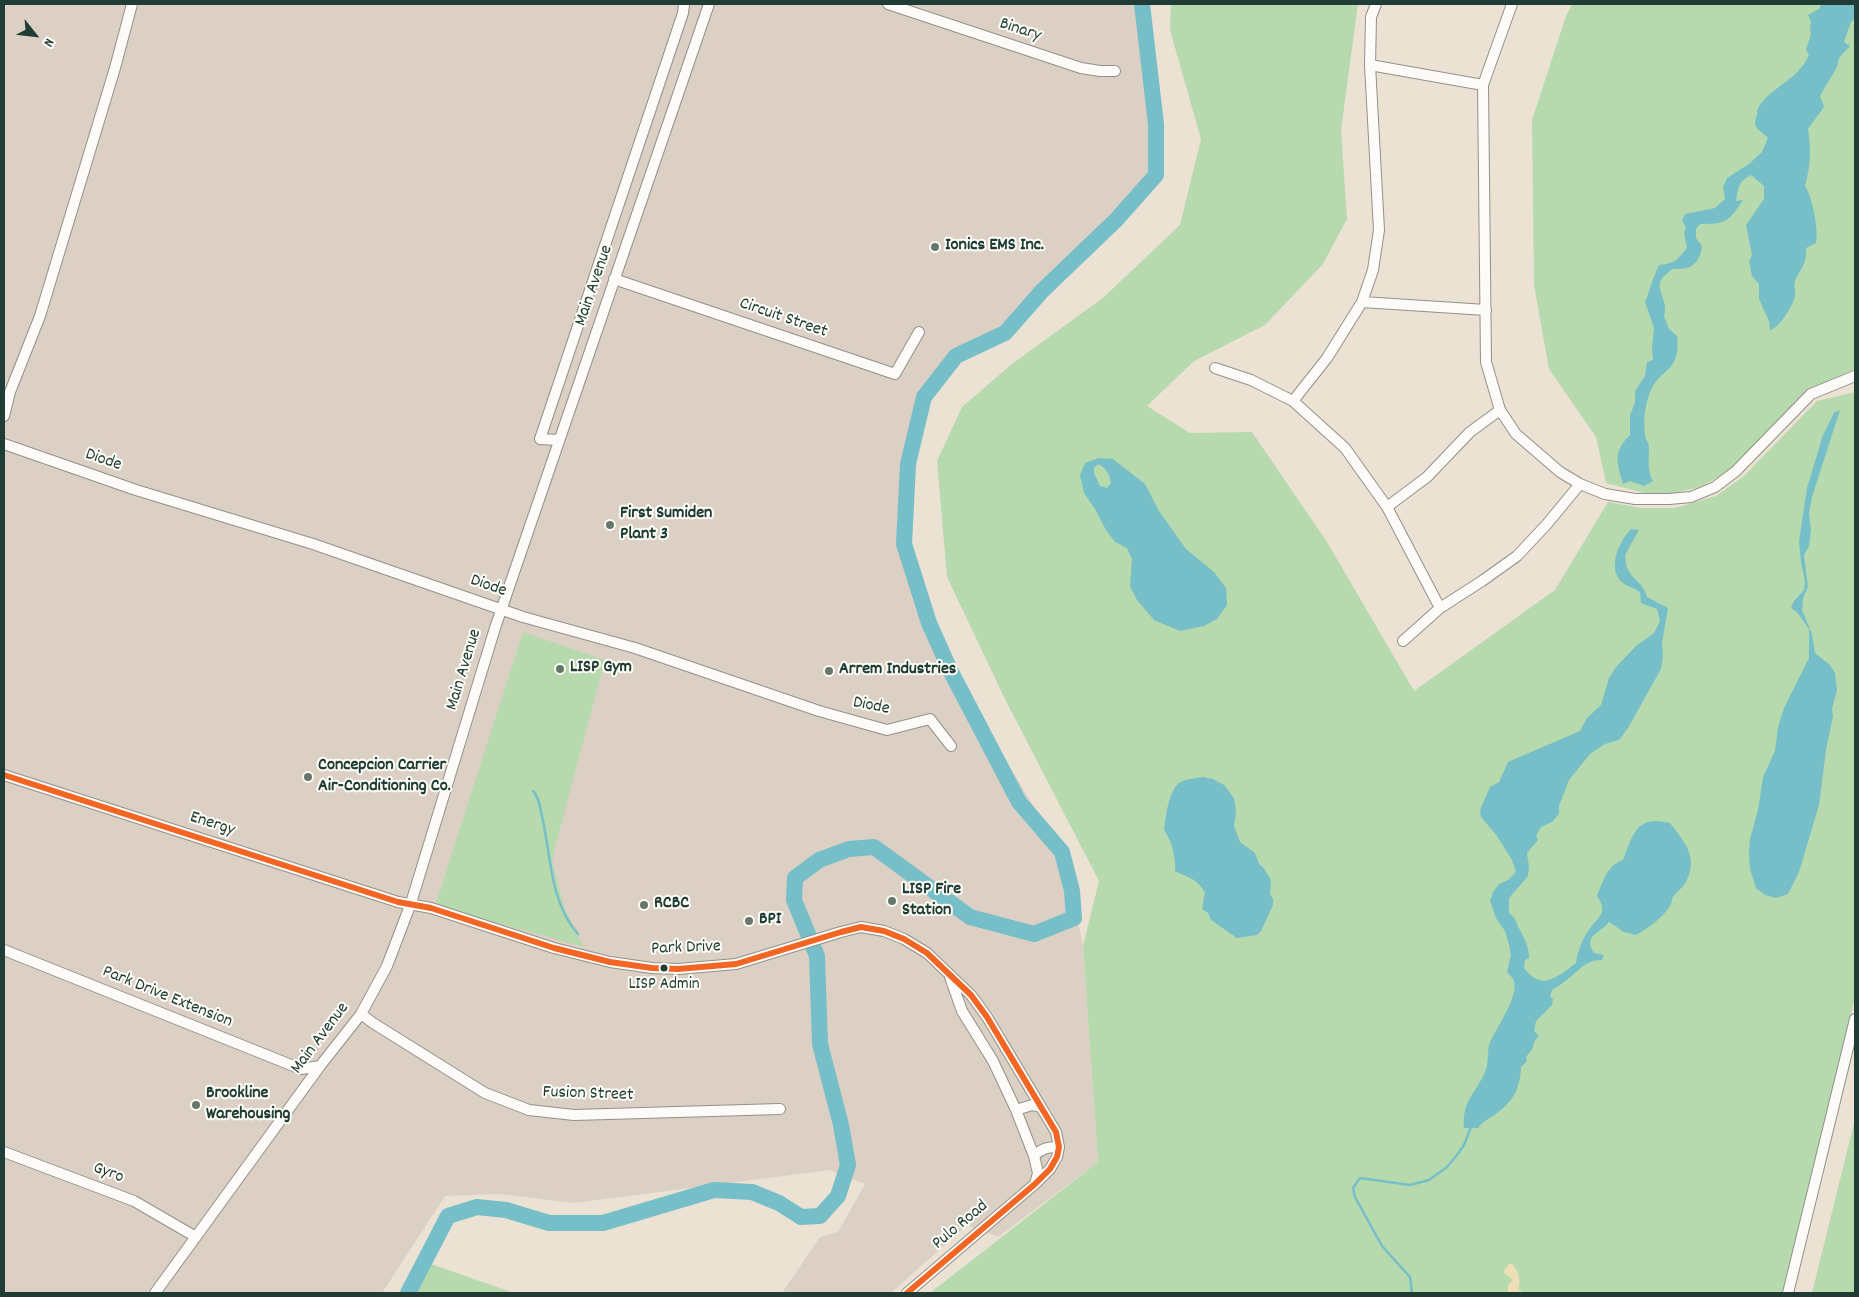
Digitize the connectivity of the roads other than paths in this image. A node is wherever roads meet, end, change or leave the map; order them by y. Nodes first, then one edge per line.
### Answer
1 (132, 4) edge
2 (684, 4) edge
3 (709, 4) edge
4 (888, 4) edge
5 (1376, 4) edge
6 (1512, 4) edge
7 (1370, 65) junction
8 (1115, 72) dead end
9 (1483, 85) junction
10 (614, 278) junction
11 (1362, 302) junction
12 (1486, 310) junction
13 (919, 332) dead end
14 (1215, 368) dead end
15 (1855, 376) edge
16 (1293, 401) junction
17 (1500, 410) junction
18 (4, 416) edge
19 (559, 440) junction
20 (4, 444) edge
21 (1580, 484) junction
22 (1387, 507) junction
23 (1440, 608) junction
24 (502, 609) junction
25 (1403, 641) dead end
26 (951, 746) dead end
27 (4, 775) edge
28 (411, 903) junction
29 (4, 950) edge
30 (950, 976) junction
31 (361, 1014) junction
32 (1855, 1019) edge
33 (320, 1066) junction
34 (1040, 1106) junction
35 (780, 1108) dead end
36 (1016, 1110) junction
37 (1059, 1147) junction
38 (4, 1152) edge
39 (1034, 1156) junction
40 (1036, 1184) junction
41 (196, 1237) junction
42 (155, 1293) edge
43 (907, 1293) edge
44 (1788, 1293) edge

1 - 18 street
2 - 19 street
3 - 10 street, Main Avenue
4 - 8 street, Binary
5 - 7 street
6 - 9 street
7 - 9 street
7 - 11 street
9 - 12 street
10 - 13 street, Circuit Street
10 - 19 street, Main Avenue
11 - 12 street
11 - 16 street
12 - 17 street
14 - 16 street
15 - 21 street
16 - 22 street
17 - 21 street
17 - 22 street
19 - 24 street, Main Avenue
20 - 24 street, Diode
21 - 23 street
22 - 23 street
23 - 25 street
24 - 26 street, Diode
24 - 28 street, Main Avenue
27 - 28 street, Energy
28 - 30 street, Park Drive
28 - 31 street, Main Avenue
29 - 33 street, Park Drive Extension
30 - 34 street, Park Drive
30 - 36 street, Park Drive
31 - 33 street, Main Avenue
31 - 35 street, Fusion Street
32 - 44 street
33 - 41 street, Main Avenue
34 - 36 street
34 - 37 street, Park Drive
36 - 39 street, Park Drive
37 - 39 street
37 - 40 street
38 - 41 street, Gyro
39 - 40 street, Park Drive
40 - 43 street, Pulo Road
41 - 42 street, Main Avenue

